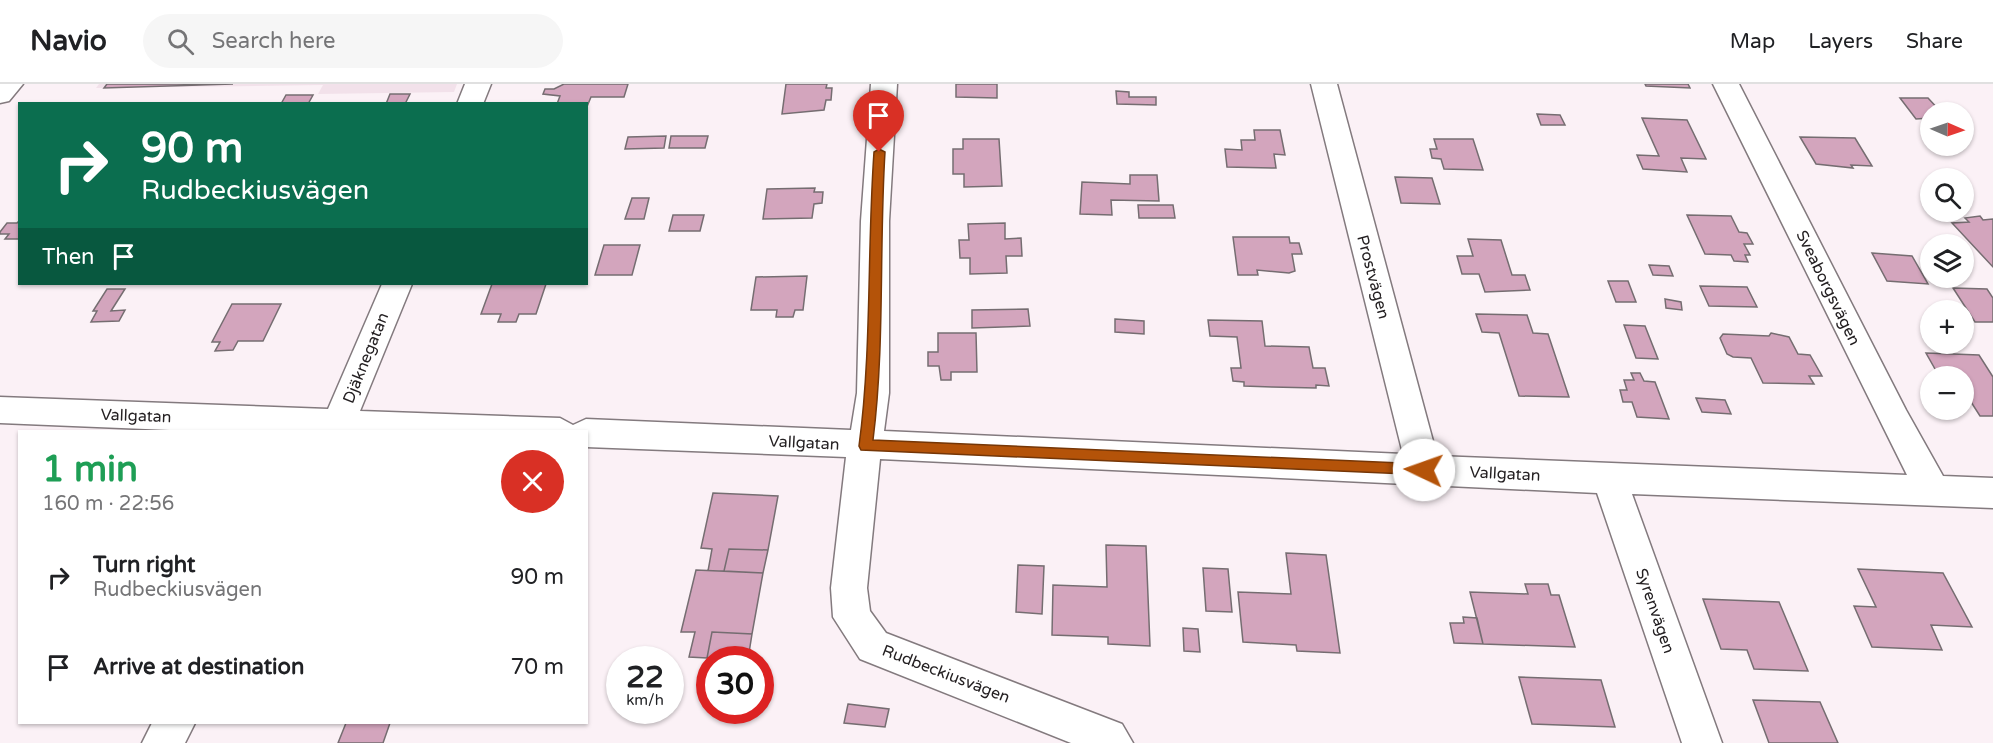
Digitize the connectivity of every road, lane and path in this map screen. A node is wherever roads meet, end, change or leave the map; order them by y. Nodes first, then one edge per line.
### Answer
1 (10, 84) edge
2 (478, 84) edge
3 (884, 84) edge
4 (1324, 84) edge
5 (1726, 84) edge
6 (0, 95) edge
7 (471, 102) edge
8 (397, 285) edge
9 (0, 410) edge
10 (336, 428) edge
11 (448, 430) edge
12 (588, 433) edge
13 (866, 446) junction
14 (1424, 470) junction
15 (1609, 479) junction
16 (1933, 491) junction
17 (1993, 493) edge
18 (174, 724) edge
19 (162, 743) edge
20 (1113, 743) edge
21 (1702, 743) edge

1 - 6 street
2 - 7 street
3 - 13 street, Rudbeckiusvägen
4 - 14 street, Prostvägen
5 - 16 street, Sveaborgsvägen
8 - 10 street, Djäknegatan
9 - 10 street, Vallgatan
10 - 11 street, Vallgatan
12 - 13 street, Vallgatan
13 - 14 street, Vallgatan
13 - 20 street, Rudbeckiusvägen
14 - 15 street, Vallgatan
15 - 16 street, Vallgatan
15 - 21 street, Syrenvägen
16 - 17 street, Vallgatan
18 - 19 street

